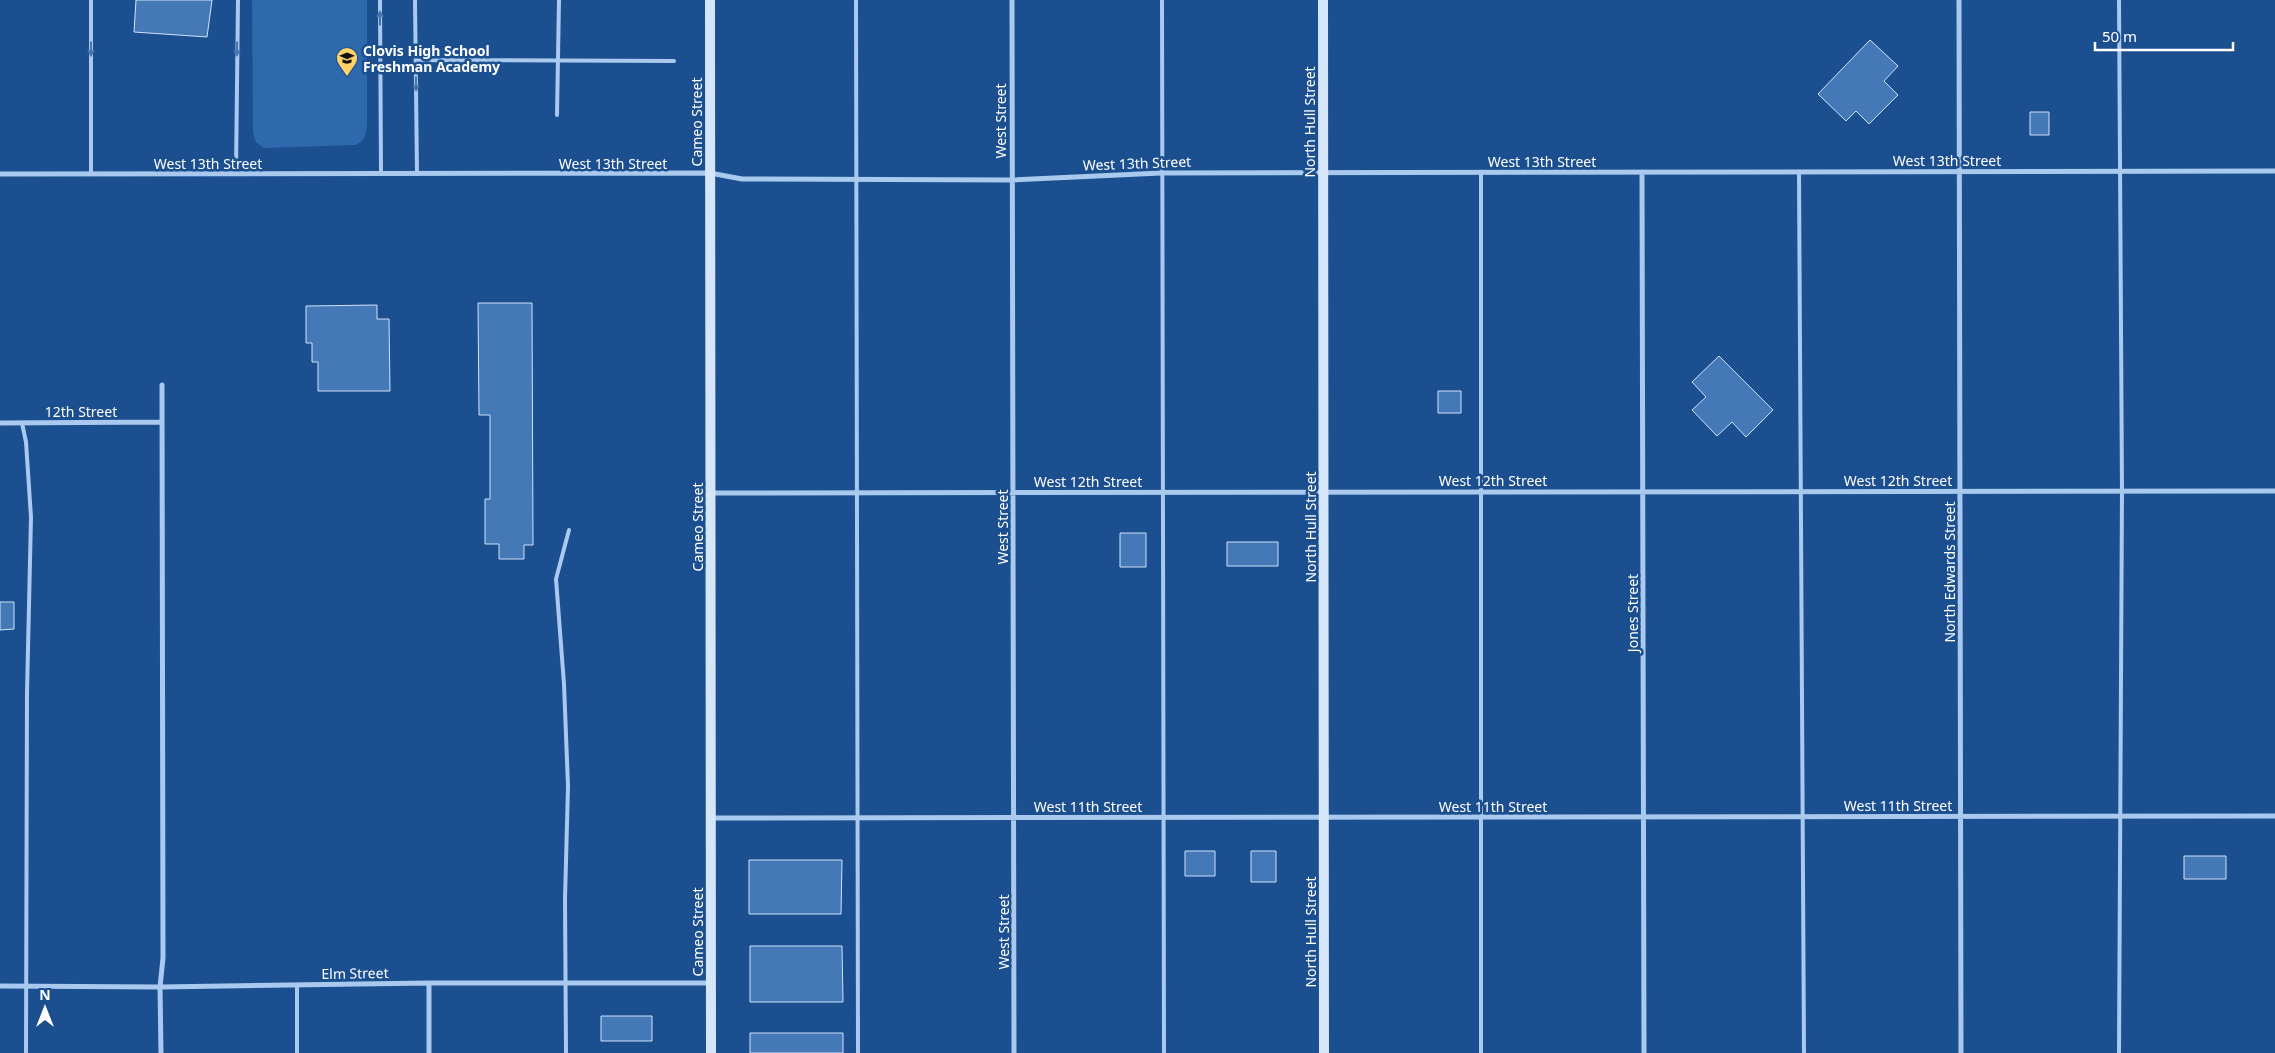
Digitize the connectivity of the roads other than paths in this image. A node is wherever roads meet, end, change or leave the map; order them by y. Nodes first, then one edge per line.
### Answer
1 (91, 0) edge
2 (238, 0) edge
3 (380, 0) edge
4 (415, 0) edge
5 (559, 0) edge
6 (710, 0) edge
7 (856, 0) edge
8 (1012, 0) edge
9 (1162, 0) edge
10 (1323, 0) edge
11 (1959, 0) edge
12 (2119, 0) edge
13 (416, 60) junction
14 (674, 60) dead end
15 (559, 61) junction
16 (558, 115) dead end
17 (1960, 171) junction
18 (2122, 171) junction
19 (2275, 171) edge
20 (236, 172) junction
21 (381, 172) junction
22 (1323, 172) junction
23 (1480, 172) junction
24 (1642, 172) junction
25 (1799, 172) junction
26 (710, 173) junction
27 (1161, 173) junction
28 (0, 174) edge
29 (91, 174) junction
30 (417, 174) junction
31 (856, 180) junction
32 (1011, 180) junction
33 (162, 385) dead end
34 (162, 422) junction
35 (0, 423) edge
36 (22, 423) junction
37 (1801, 491) junction
38 (1960, 491) junction
39 (2122, 491) junction
40 (2275, 491) edge
41 (858, 492) junction
42 (1014, 492) junction
43 (1163, 492) junction
44 (1323, 492) junction
45 (1480, 492) junction
46 (1643, 492) junction
47 (710, 493) junction
48 (569, 530) dead end
49 (1960, 816) junction
50 (2120, 816) junction
51 (2275, 816) edge
52 (1164, 817) junction
53 (1324, 817) junction
54 (1481, 817) junction
55 (1643, 817) junction
56 (1803, 817) junction
57 (711, 818) junction
58 (858, 818) junction
59 (1014, 818) junction
60 (429, 983) junction
61 (567, 983) junction
62 (711, 983) junction
63 (297, 985) junction
64 (0, 986) edge
65 (25, 986) junction
66 (160, 987) junction
67 (26, 1053) edge
68 (161, 1053) edge
69 (297, 1053) edge
70 (429, 1053) edge
71 (566, 1053) edge
72 (711, 1053) edge
73 (858, 1053) edge
74 (1014, 1053) edge
75 (1164, 1053) edge
76 (1324, 1053) edge
77 (1481, 1053) edge
78 (1644, 1053) edge
79 (1804, 1053) edge
80 (1961, 1053) edge
81 (2119, 1053) edge

1 -> 29 lane
2 -> 20 lane
21 -> 3 lane
4 - 13 lane
5 - 15 lane
6 - 26 street, Cameo Street
7 - 31 lane
8 - 32 street, West Street
9 - 27 lane
10 - 22 street, North Hull Street
11 - 17 street, North Edwards Street
12 - 18 lane
13 - 15 lane
13 -> 30 lane
14 - 15 lane
15 - 16 lane
17 - 18 street, West 13th Street
17 - 25 street, West 13th Street
17 - 38 street, North Edwards Street
18 - 19 street, West 13th Street
18 - 39 lane
20 - 21 street, West 13th Street
20 - 29 street, West 13th Street
21 - 30 street, West 13th Street
22 - 23 street, West 13th Street
22 - 27 street, West 13th Street
22 - 44 street, North Hull Street
23 - 24 street, West 13th Street
23 - 45 lane
24 - 25 street, West 13th Street
24 - 46 street, Jones Street
25 - 37 lane
26 - 30 street, West 13th Street
26 - 31 street, West 13th Street
26 - 47 street, Cameo Street
27 - 32 street, West 13th Street
27 - 43 lane
28 - 29 street, West 13th Street
31 - 32 street, West 13th Street
31 - 41 lane
32 - 42 street, West Street
33 - 34 street
34 - 36 street, 12th Street
34 - 66 street
35 - 36 street, 12th Street
36 - 65 lane
37 - 38 street, West 12th Street
37 - 46 street, West 12th Street
37 - 56 lane
38 - 39 street, West 12th Street
38 - 49 street, North Edwards Street
39 - 40 street, West 12th Street
39 - 50 lane
41 - 42 street, West 12th Street
41 - 47 street, West 12th Street
41 - 58 lane
42 - 43 street, West 12th Street
42 - 59 street, West Street
43 - 44 street, West 12th Street
43 - 52 lane
44 - 45 street, West 12th Street
44 - 53 street, North Hull Street
45 - 46 street, West 12th Street
45 - 54 lane
46 - 55 street, Jones Street
47 - 57 street, Cameo Street
48 - 61 lane
49 - 50 street, West 11th Street
49 - 56 street, West 11th Street
49 - 80 street, North Edwards Street
50 - 51 street, West 11th Street
50 - 81 lane
52 - 53 street, West 11th Street
52 - 59 street, West 11th Street
52 - 75 lane
53 - 54 street, West 11th Street
53 - 76 street, North Hull Street
54 - 55 street, West 11th Street
54 - 77 lane
55 - 56 street, West 11th Street
55 - 78 street, Jones Street
56 - 79 lane
57 - 58 street, West 11th Street
57 - 62 street, Cameo Street
58 - 59 street, West 11th Street
58 - 73 lane
59 - 74 street, West Street
60 - 61 street, Elm Street
60 - 63 street, Elm Street
60 - 70 street
61 - 62 street, Elm Street
61 - 71 lane
62 - 72 street, Cameo Street
63 - 66 street, Elm Street
63 - 69 lane
64 - 65 street, Elm Street
65 - 66 street, Elm Street
65 - 67 lane
66 - 68 street

